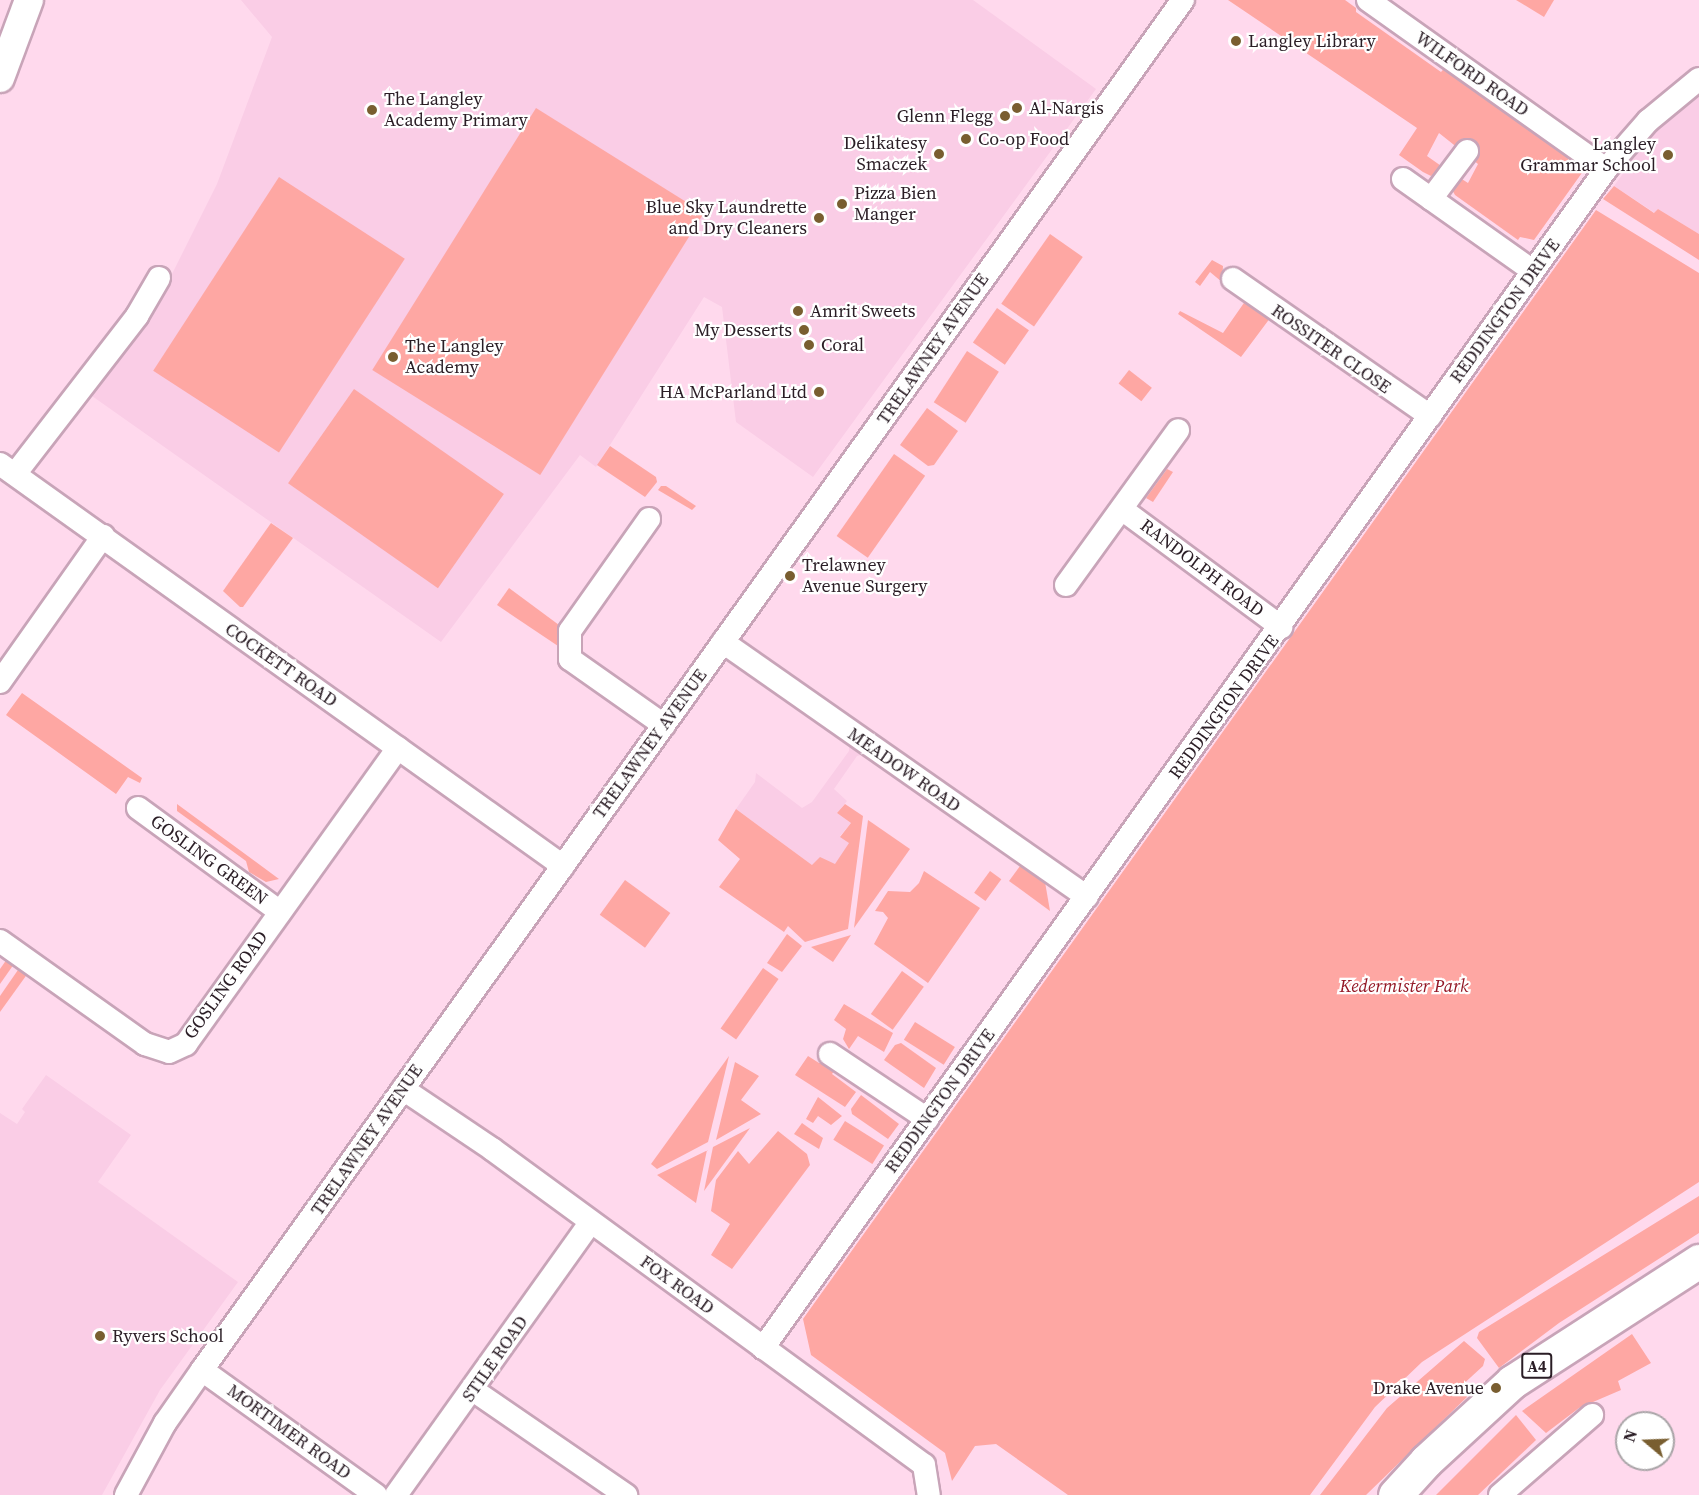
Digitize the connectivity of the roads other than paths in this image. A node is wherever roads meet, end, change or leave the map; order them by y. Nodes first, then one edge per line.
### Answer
1 (29, 0) edge
2 (1183, 0) edge
3 (1368, 0) edge
4 (0, 78) edge
5 (1699, 79) edge
6 (1467, 150) dead end
7 (1606, 169) junction
8 (1403, 178) dead end
9 (1431, 199) junction
10 (1533, 271) junction
11 (159, 278) dead end
12 (1233, 279) dead end
13 (1430, 416) junction
14 (1178, 430) dead end
15 (8, 469) edge
16 (1123, 510) junction
17 (649, 519) dead end
18 (103, 536) junction
19 (1066, 585) dead end
20 (1281, 627) junction
21 (723, 642) junction
22 (0, 682) edge
23 (664, 725) junction
24 (398, 748) junction
25 (138, 808) dead end
26 (563, 866) junction
27 (1087, 897) junction
28 (279, 912) junction
29 (0, 941) edge
30 (830, 1054) dead end
31 (403, 1089) junction
32 (927, 1119) junction
33 (591, 1222) junction
34 (1699, 1261) edge
35 (763, 1348) junction
36 (202, 1370) junction
37 (473, 1390) junction
38 (1592, 1415) dead end
39 (126, 1495) edge
40 (376, 1495) edge
41 (396, 1495) edge
42 (626, 1495) edge
43 (929, 1495) edge
44 (1395, 1495) edge
45 (1500, 1495) edge

1 - 4 street
2 - 21 street, TRELAWNEY AVENUE
3 - 7 street, WILFORD ROAD
5 - 7 street, REDDINGTON DRIVE
6 - 9 street
7 - 10 street, REDDINGTON DRIVE
8 - 9 street
9 - 10 street
10 - 13 street, REDDINGTON DRIVE
11 - 15 street
12 - 13 street, ROSSITER CLOSE
13 - 20 street, REDDINGTON DRIVE
14 - 16 street
15 - 18 street, COCKETT ROAD
16 - 19 street
16 - 20 street, RANDOLPH ROAD
17 - 23 street
18 - 22 street
18 - 24 street, COCKETT ROAD
20 - 27 street, REDDINGTON DRIVE
21 - 23 street, TRELAWNEY AVENUE
21 - 27 street, MEADOW ROAD
23 - 26 street, TRELAWNEY AVENUE
24 - 26 street, COCKETT ROAD
24 - 28 street, GOSLING ROAD
25 - 28 street, GOSLING GREEN
26 - 31 street, TRELAWNEY AVENUE
27 - 32 street, REDDINGTON DRIVE
28 - 29 street, GOSLING ROAD
30 - 32 street
31 - 33 street, FOX ROAD
31 - 36 street, TRELAWNEY AVENUE
32 - 35 street, REDDINGTON DRIVE
33 - 35 street, FOX ROAD
33 - 37 street, STILE ROAD
34 - 44 main road, A4
35 - 43 street, FOX ROAD
36 - 39 street, TRELAWNEY AVENUE
36 - 40 street, MORTIMER ROAD
37 - 41 street, STILE ROAD
37 - 42 street
38 - 45 street

